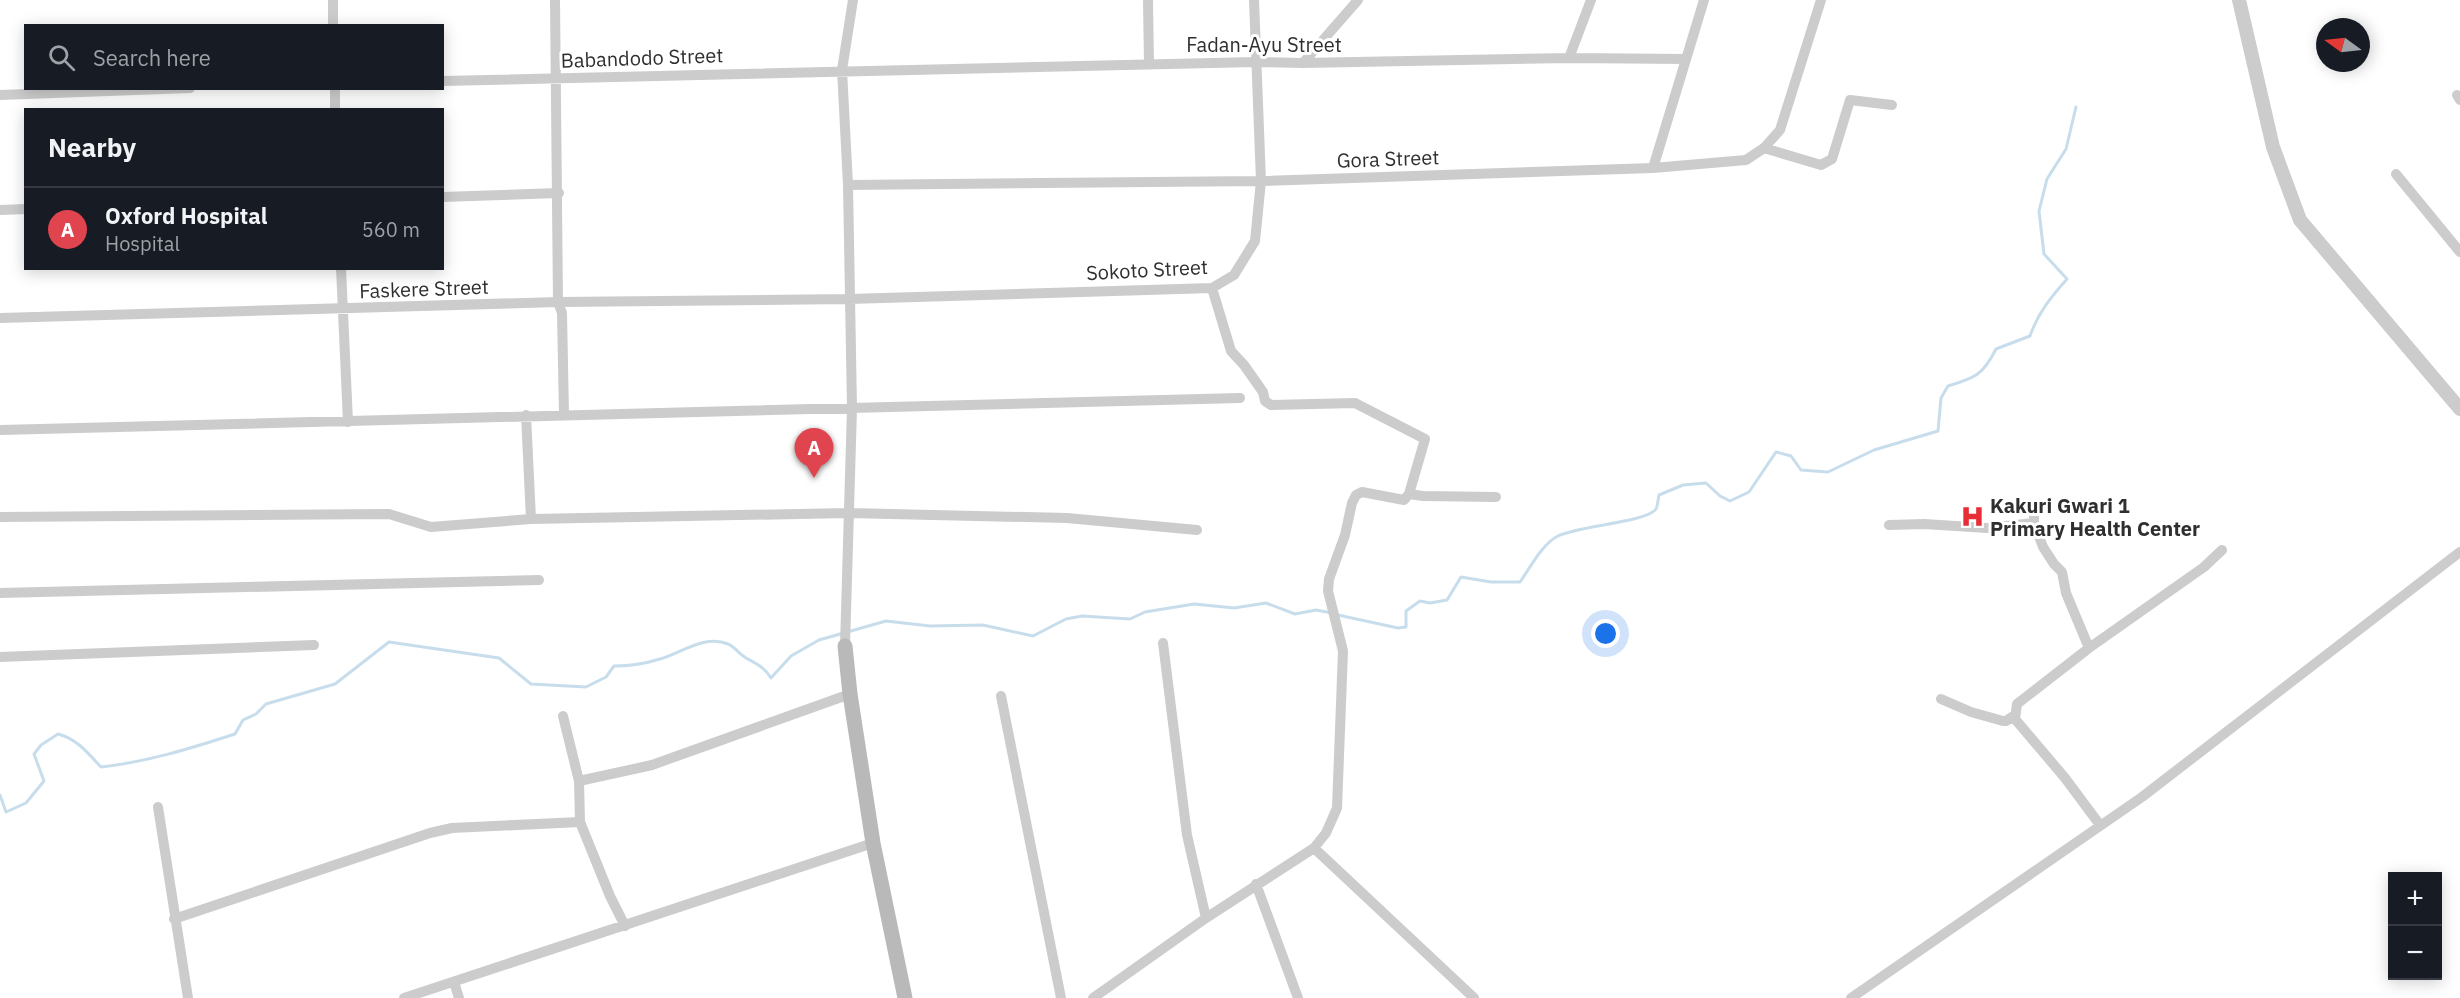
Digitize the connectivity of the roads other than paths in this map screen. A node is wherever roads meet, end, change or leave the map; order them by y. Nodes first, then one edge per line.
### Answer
1 (333, 0) edge
2 (555, 0) edge
3 (853, 0) edge
4 (1148, 0) edge
5 (1254, 0) edge
6 (1358, 0) edge
7 (1591, 0) edge
8 (1704, 0) edge
9 (1821, 0) edge
10 (2239, 0) edge
11 (333, 24) edge
12 (1569, 58) junction
13 (1686, 59) junction
14 (1256, 62) junction
15 (1303, 63) junction
16 (1149, 64) junction
17 (842, 70) junction
18 (555, 78) junction
19 (444, 81) edge
20 (136, 90) edge
21 (335, 90) edge
22 (0, 95) edge
23 (1892, 105) dead end
24 (335, 108) edge
25 (1764, 148) junction
26 (1653, 168) junction
27 (2396, 174) dead end
28 (1261, 181) junction
29 (848, 185) junction
30 (559, 193) junction
31 (444, 197) edge
32 (24, 209) edge
33 (0, 210) edge
34 (2460, 252) edge
35 (341, 270) edge
36 (1212, 288) junction
37 (849, 299) junction
38 (558, 302) junction
39 (342, 310) junction
40 (0, 318) edge
41 (1240, 398) dead end
42 (852, 408) junction
43 (2460, 409) edge
44 (526, 415) junction
45 (564, 415) junction
46 (348, 422) junction
47 (0, 430) edge
48 (1409, 494) junction
49 (1496, 497) dead end
50 (2034, 505) dead end
51 (848, 513) junction
52 (0, 517) edge
53 (531, 519) junction
54 (2034, 523) junction
55 (1889, 525) dead end
56 (1197, 530) dead end
57 (2222, 550) dead end
58 (2460, 552) edge
59 (539, 580) dead end
60 (0, 593) edge
61 (1163, 643) dead end
62 (314, 645) dead end
63 (845, 646) joint
64 (2089, 648) junction
65 (0, 657) edge
66 (850, 694) junction
67 (1001, 696) dead end
68 (1941, 699) dead end
69 (2015, 715) junction
70 (563, 716) dead end
71 (579, 781) junction
72 (158, 807) dead end
73 (580, 822) junction
74 (2100, 825) junction
75 (873, 843) junction
76 (1314, 848) junction
77 (1256, 884) junction
78 (174, 918) junction
79 (1206, 918) junction
80 (625, 926) junction
81 (454, 982) junction
82 (902, 997) edge
83 (188, 998) edge
84 (405, 998) edge
85 (459, 998) edge
86 (1061, 998) edge
87 (1093, 998) edge
88 (1298, 998) edge
89 (1474, 998) edge
90 (1851, 998) edge

1 - 11 street
2 - 18 street
3 - 17 street
4 - 16 street
5 - 14 street, Sokoto Street
6 - 15 street
7 - 12 street
8 - 13 street
9 - 25 street, Gora Street
10 - 43 street
12 - 13 street, Fadan-Ayu Street
12 - 15 street, Fadan-Ayu Street
13 - 26 street
14 - 15 street, Fadan-Ayu Street
14 - 16 street, Fadan-Ayu Street
14 - 28 street, Sokoto Street
16 - 17 street, Fadan-Ayu Street
17 - 18 street, Babandodo Street
17 - 29 street
18 - 19 street, Babandodo Street
18 - 30 street
20 - 22 street
21 - 24 street
23 - 25 street
25 - 26 street, Gora Street
26 - 28 street, Gora Street
27 - 34 street
28 - 29 street, Gora Street
28 - 36 street, Sokoto Street
29 - 37 street
30 - 31 street
30 - 38 street
32 - 33 street
35 - 39 street
36 - 37 street, Sokoto Street
36 - 48 street
37 - 38 street, Faskere Street
37 - 42 street
38 - 39 street, Faskere Street
38 - 45 street
39 - 40 street, Faskere Street
39 - 46 street
41 - 42 street
42 - 45 street
42 - 51 street
44 - 45 street
44 - 46 street
44 - 53 street
46 - 47 street
48 - 49 street
48 - 76 street
50 - 54 street
51 - 53 street
51 - 56 street
51 - 63 street
52 - 53 street
54 - 55 street
54 - 64 street
57 - 64 street
58 - 74 street
59 - 60 street
61 - 79 street
62 - 65 street
63 - 66 main road
64 - 69 street
66 - 71 street
66 - 75 main road
67 - 86 street
68 - 69 street
69 - 74 street
70 - 71 street
71 - 73 street
72 - 78 street
73 - 78 street
73 - 80 street
74 - 90 street
75 - 80 street
75 - 82 main road
76 - 77 street
76 - 89 street
77 - 79 street
77 - 88 street
78 - 83 street
79 - 87 street
80 - 81 street
81 - 84 street
81 - 85 street

